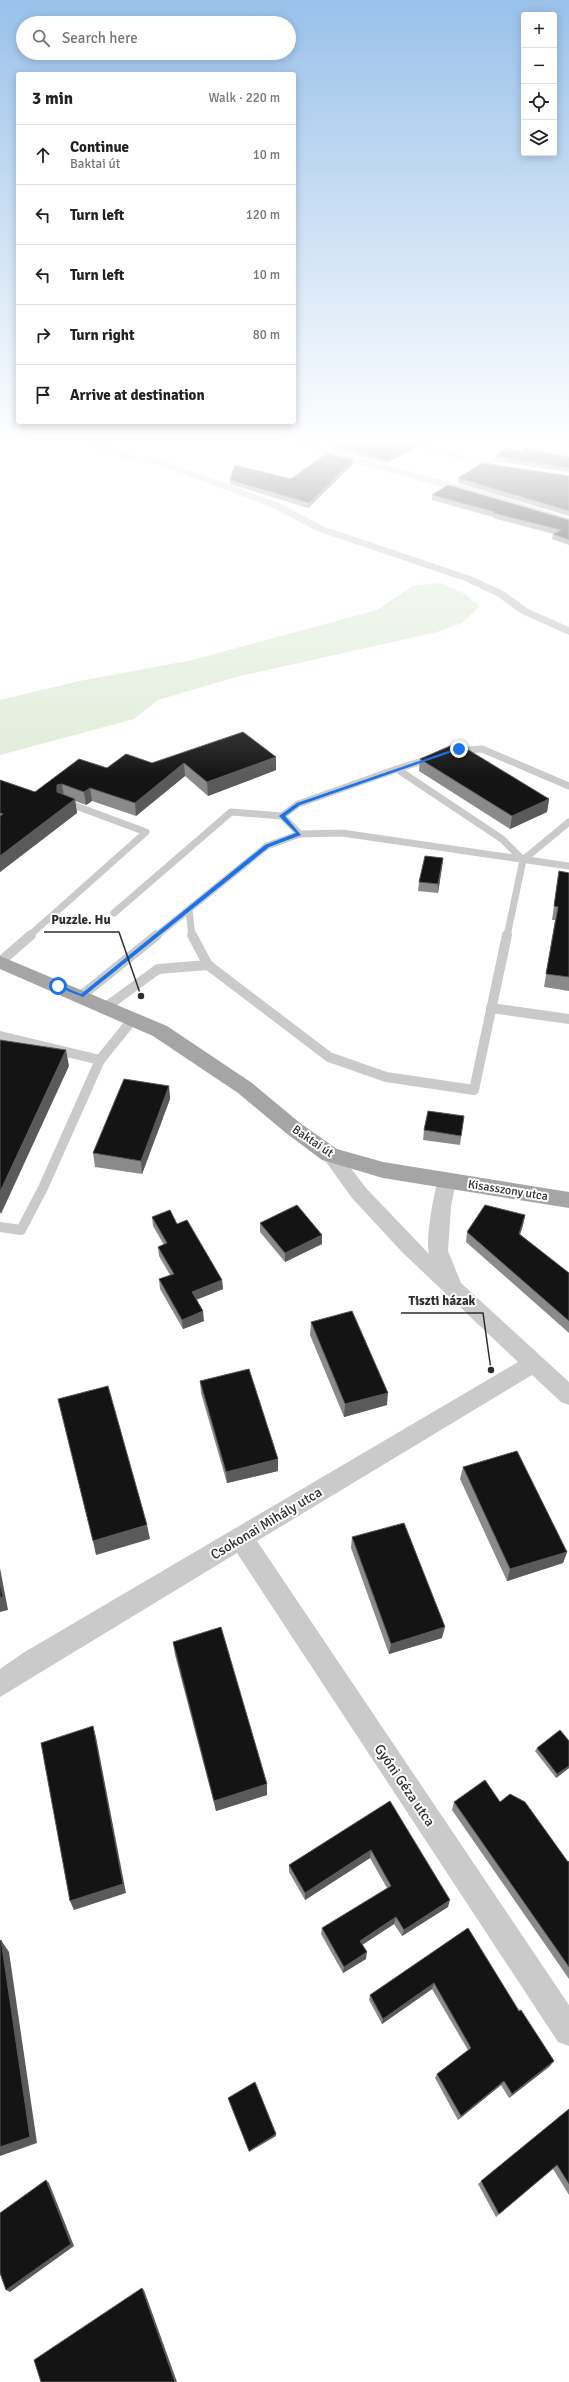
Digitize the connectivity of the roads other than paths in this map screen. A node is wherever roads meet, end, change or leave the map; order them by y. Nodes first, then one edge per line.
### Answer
1 (395, 554) edge
2 (569, 630) edge
3 (397, 769) junction
4 (569, 786) edge
5 (62, 802) edge
6 (282, 816) junction
7 (569, 822) edge
8 (300, 834) junction
9 (523, 860) junction
10 (569, 866) edge
11 (189, 910) junction
12 (114, 913) dead end
13 (0, 962) edge
14 (208, 965) junction
15 (81, 996) junction
16 (106, 1007) junction
17 (491, 1008) junction
18 (133, 1019) junction
19 (569, 1019) edge
20 (0, 1036) edge
21 (100, 1060) junction
22 (330, 1155) junction
23 (447, 1181) junction
24 (569, 1200) edge
25 (0, 1227) edge
26 (453, 1287) junction
27 (533, 1364) junction
28 (569, 1396) edge
29 (241, 1538) junction
30 (0, 1684) edge
31 (569, 2031) edge

1 - 2 street
3 - 4 lane
3 - 6 lane
3 - 9 lane
5 - 13 lane
6 - 8 lane
6 - 12 lane
7 - 9 lane
8 - 9 lane
8 - 11 lane
9 - 10 lane
9 - 17 lane
11 - 14 lane
11 - 15 lane
13 - 15 main road, Baktai út
14 - 16 lane
14 - 17 lane
15 - 16 main road, Baktai út
16 - 18 main road, Baktai út
17 - 19 lane
18 - 21 lane
18 - 22 main road, Baktai út
20 - 21 lane
21 - 25 lane
22 - 23 main road, Baktai út
22 - 26 street
23 - 24 main road, Kisasszony utca
23 - 26 street
26 - 27 street
27 - 28 street
27 - 29 street, Csokonai Mihály utca
29 - 30 street, Csokonai Mihály utca
29 - 31 street, Gyóni Géza utca

